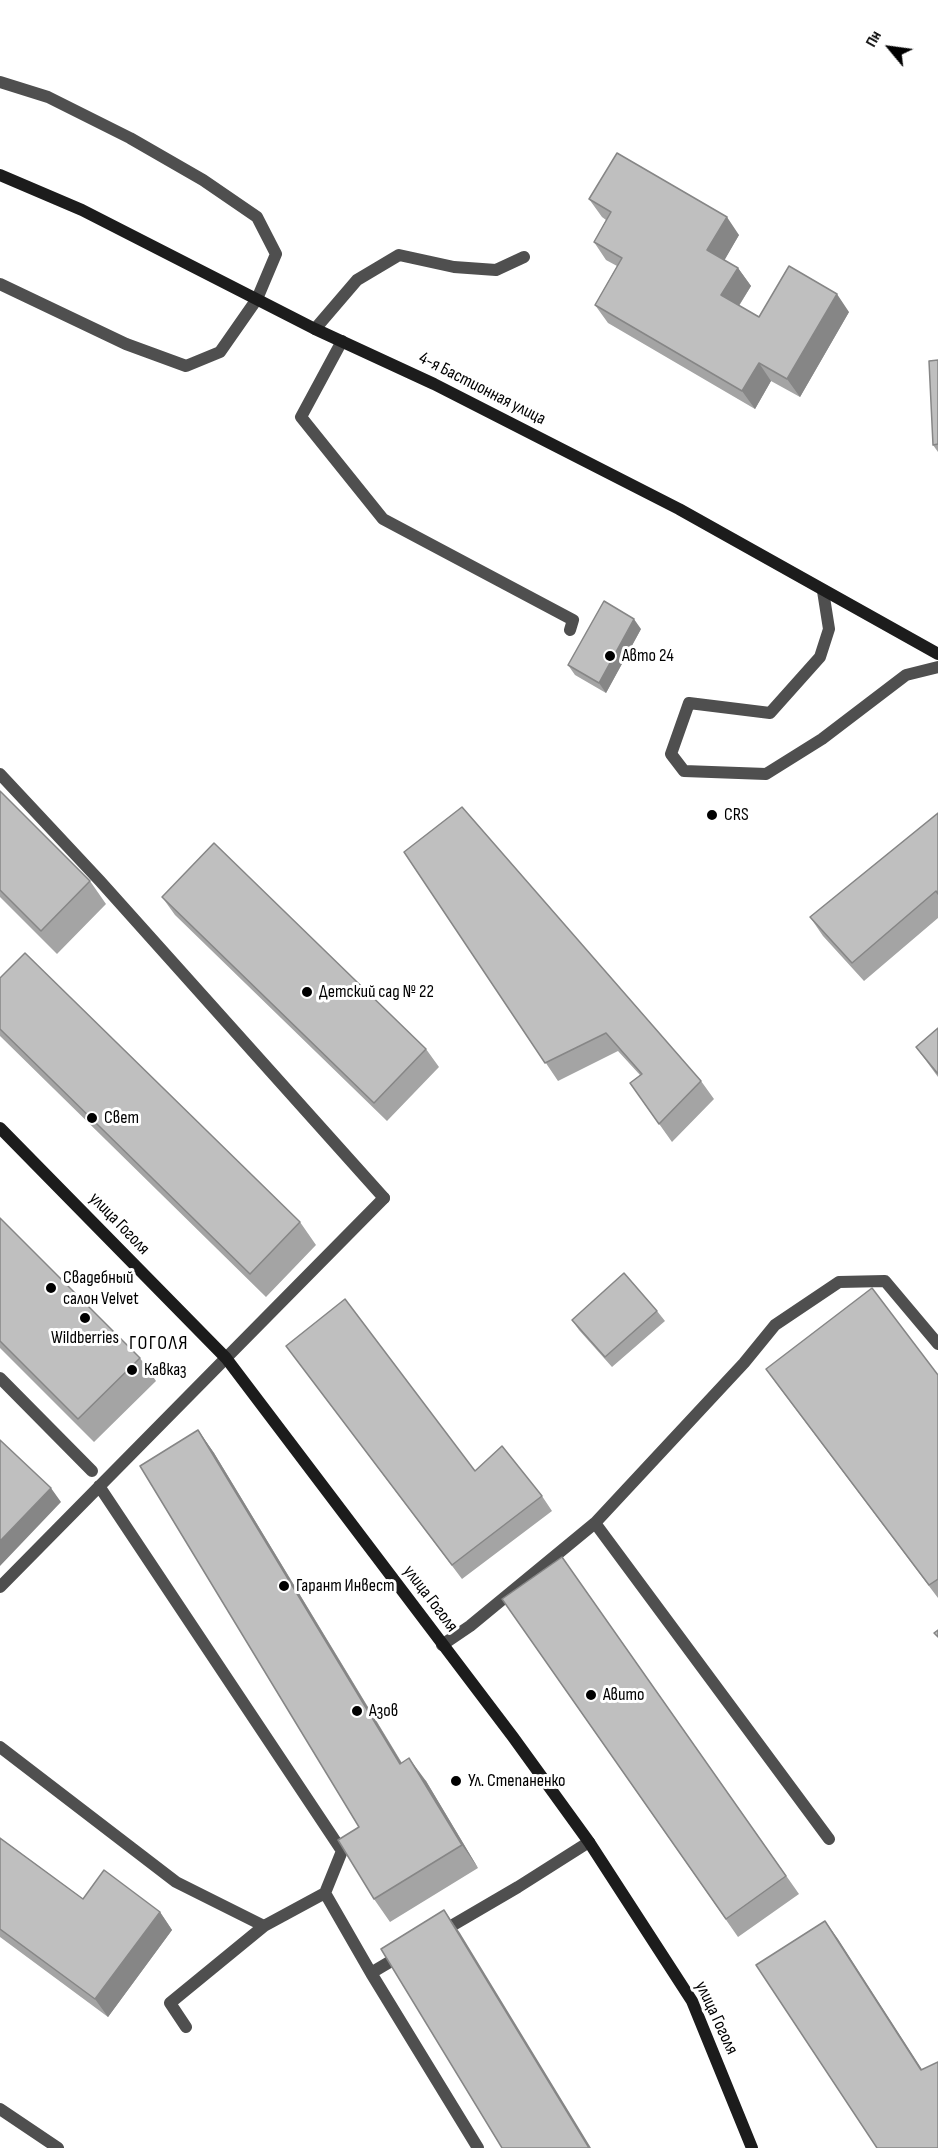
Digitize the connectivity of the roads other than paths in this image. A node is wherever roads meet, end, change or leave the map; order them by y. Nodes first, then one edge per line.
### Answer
1 (0, 82) edge
2 (0, 175) edge
3 (524, 257) dead end
4 (0, 284) edge
5 (257, 299) junction
6 (315, 329) junction
7 (342, 341) junction
8 (823, 591) junction
9 (570, 630) dead end
10 (938, 654) edge
11 (938, 667) edge
12 (0, 774) edge
13 (0, 1128) edge
14 (938, 1344) edge
15 (226, 1358) junction
16 (0, 1378) edge
17 (92, 1471) dead end
18 (99, 1486) junction
19 (595, 1523) junction
20 (0, 1587) edge
21 (442, 1645) junction
22 (0, 1747) edge
23 (829, 1839) dead end
24 (588, 1842) junction
25 (325, 1893) junction
26 (264, 1926) junction
27 (430, 1939) edge
28 (411, 1950) edge
29 (371, 1973) junction
30 (186, 2027) dead end
31 (0, 2109) edge
32 (58, 2148) edge
33 (478, 2148) edge
34 (752, 2148) edge

1 - 5 street
2 - 5 main road, 4-я Бастионная улица
3 - 6 street
4 - 5 street
5 - 6 main road, 4-я Бастионная улица
6 - 7 main road, 4-я Бастионная улица
7 - 8 main road, 4-я Бастионная улица
7 - 9 street
8 - 10 main road, 4-я Бастионная улица
8 - 11 street
12 - 15 street
13 - 15 main road, улица Гоголя
14 - 19 street
15 - 18 street
15 - 21 main road, улица Гоголя
16 - 17 street
18 - 20 street
18 - 25 street
19 - 21 street
19 - 23 street
21 - 24 main road, улица Гоголя
22 - 26 street
24 - 27 street
24 - 34 main road, улица Гоголя
25 - 26 street
25 - 29 street
26 - 30 street
28 - 29 street
29 - 33 street
31 - 32 street

